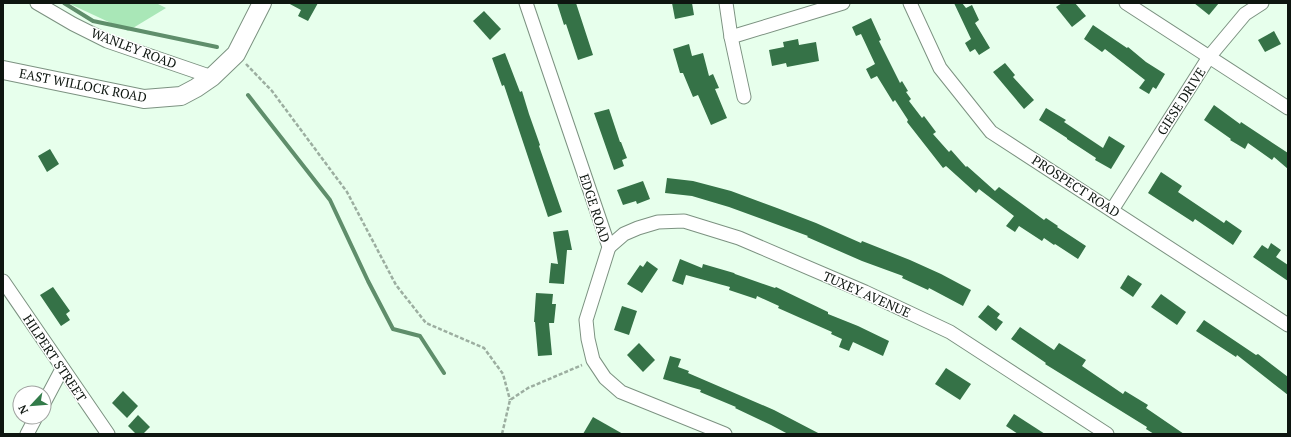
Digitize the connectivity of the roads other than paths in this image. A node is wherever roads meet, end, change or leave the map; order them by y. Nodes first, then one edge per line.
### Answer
1 (38, 3) edge
2 (262, 3) edge
3 (526, 3) edge
4 (726, 3) edge
5 (843, 3) edge
6 (910, 3) edge
7 (1126, 3) edge
8 (1262, 3) edge
9 (732, 37) junction
10 (1210, 57) junction
11 (3, 70) edge
12 (212, 77) junction
13 (744, 97) dead end
14 (1288, 108) edge
15 (1112, 210) junction
16 (609, 247) junction
17 (3, 281) edge
18 (1288, 325) edge
19 (62, 368) junction
20 (52, 387) edge
21 (32, 425) edge
22 (27, 434) edge
23 (108, 434) edge
24 (725, 434) edge
25 (1107, 434) edge

1 - 12 street, WANLEY ROAD
2 - 12 street, EAST WILLOCK ROAD
3 - 16 street, EDGE ROAD
4 - 9 street
5 - 9 street
6 - 15 street, PROSPECT ROAD
7 - 10 street
8 - 10 street, GIESE DRIVE
9 - 13 street
10 - 14 street
10 - 15 street, GIESE DRIVE
11 - 12 street, EAST WILLOCK ROAD
15 - 18 street, PROSPECT ROAD
16 - 24 street, EDGE ROAD
16 - 25 street, TUXEY AVENUE
17 - 19 street, HILPERT STREET
19 - 20 street
19 - 23 street, HILPERT STREET
21 - 22 street

